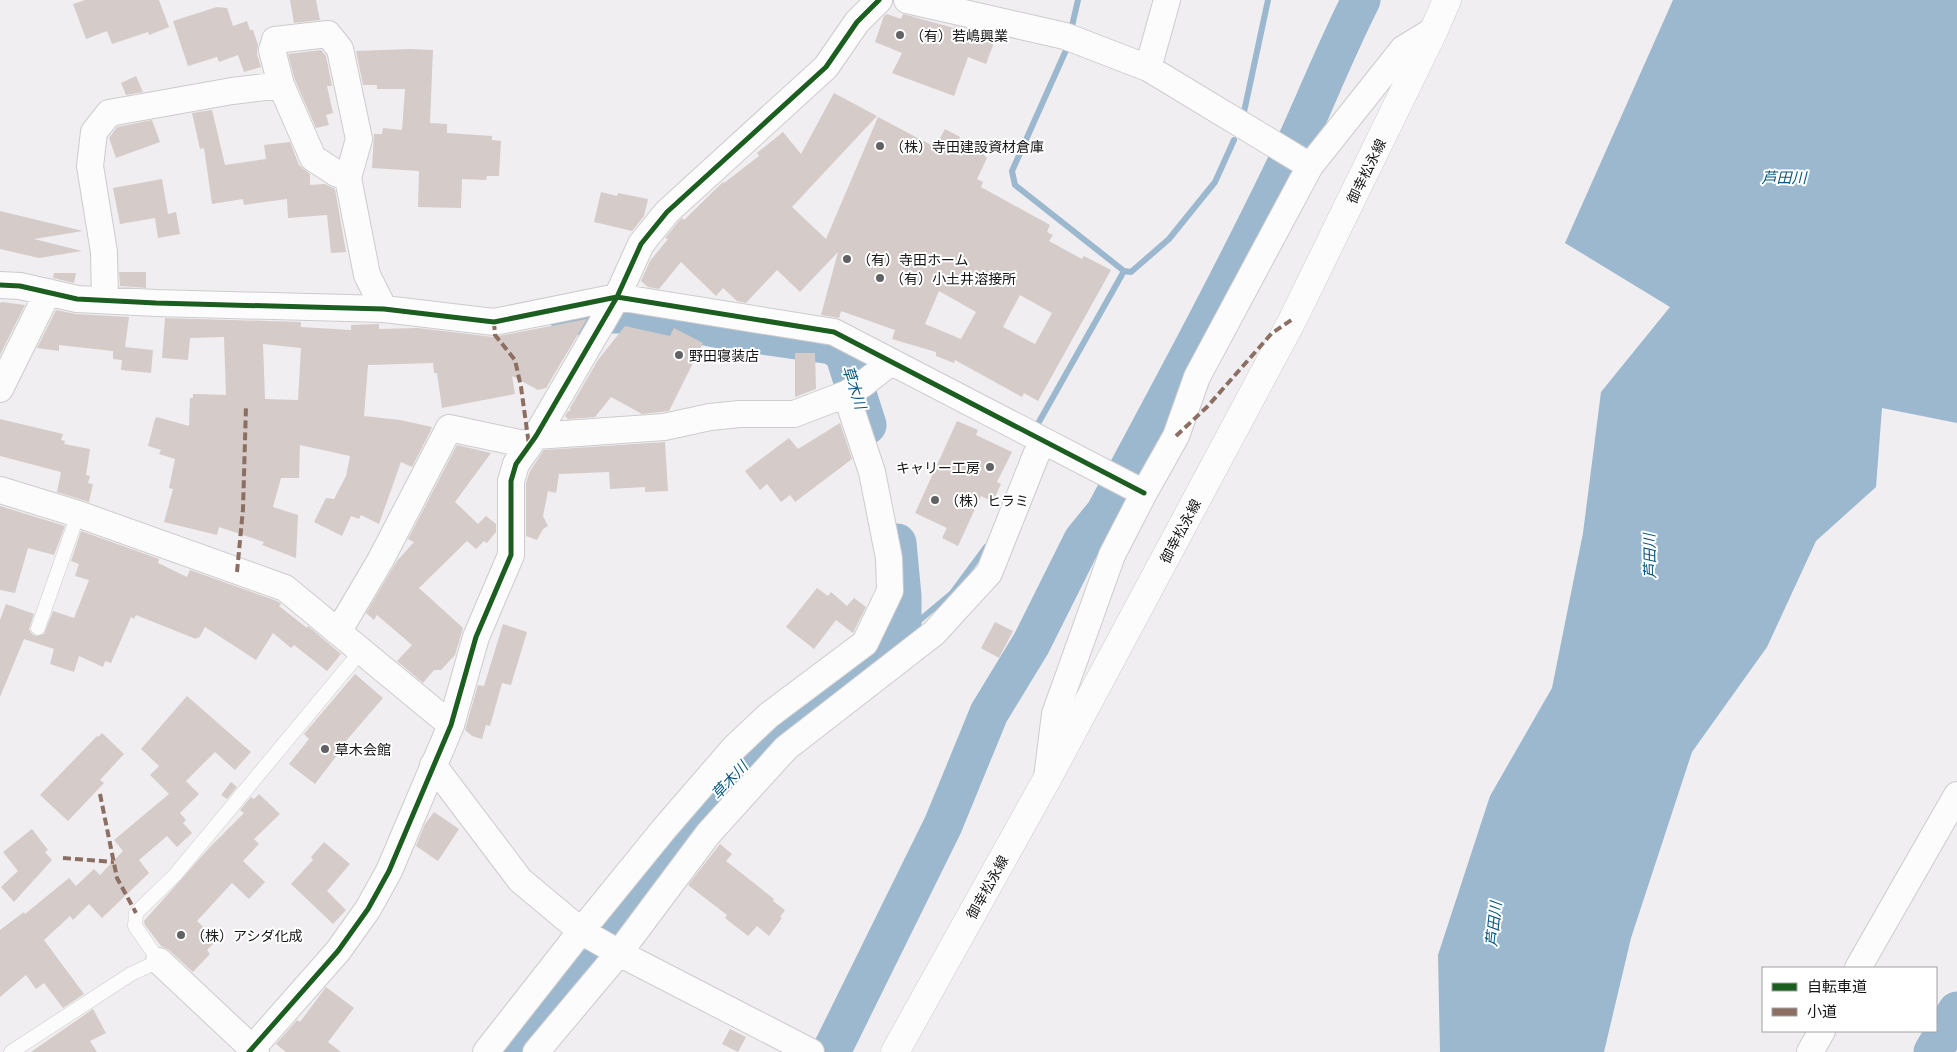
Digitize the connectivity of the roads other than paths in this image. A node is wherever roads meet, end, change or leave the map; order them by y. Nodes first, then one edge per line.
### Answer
1 (879, 0) edge
2 (907, 0) edge
3 (1167, 0) edge
4 (1447, 0) edge
5 (1434, 30) junction
6 (1148, 68) junction
7 (281, 85) junction
8 (1304, 163) junction
9 (348, 178) junction
10 (0, 285) edge
11 (46, 297) junction
12 (105, 300) junction
13 (611, 308) junction
14 (384, 309) junction
15 (891, 362) junction
16 (0, 389) edge
17 (854, 389) junction
18 (1035, 436) junction
19 (532, 441) junction
20 (1129, 485) junction
21 (0, 490) edge
22 (78, 514) junction
23 (38, 628) dead end
24 (338, 632) junction
25 (361, 651) junction
26 (451, 725) junction
27 (433, 765) junction
28 (1046, 781) junction
29 (1957, 795) edge
30 (600, 942) junction
31 (159, 961) junction
32 (1859, 967) edge
33 (1821, 1032) edge
34 (253, 1051) edge
35 (11, 1052) edge
36 (486, 1052) edge
37 (536, 1052) edge
38 (812, 1052) edge
39 (895, 1052) edge
40 (1810, 1052) edge

1 - 13 street
2 - 6 street
3 - 6 street
4 - 5 main road, 御幸松永線
5 - 8 street
5 - 28 main road, 御幸松永線
6 - 8 street
7 - 9 street
7 - 9 street
7 - 12 street
8 - 20 street
9 - 14 street
10 - 11 street
11 - 12 street
11 - 16 street
12 - 14 street
13 - 14 street
13 - 15 street
13 - 19 street
15 - 17 street
15 - 18 street
17 - 19 street
17 - 30 street
18 - 20 street
18 - 30 street
19 - 24 street
19 - 26 street
20 - 28 street
21 - 22 street
22 - 23 lane
22 - 24 street
24 - 25 street
25 - 26 street
25 - 31 lane
26 - 27 street
27 - 30 street
27 - 34 street
28 - 39 main road, 御幸松永線
29 - 32 street
30 - 36 street
30 - 37 street
30 - 38 street
31 - 34 street
31 - 35 lane
33 - 40 street

